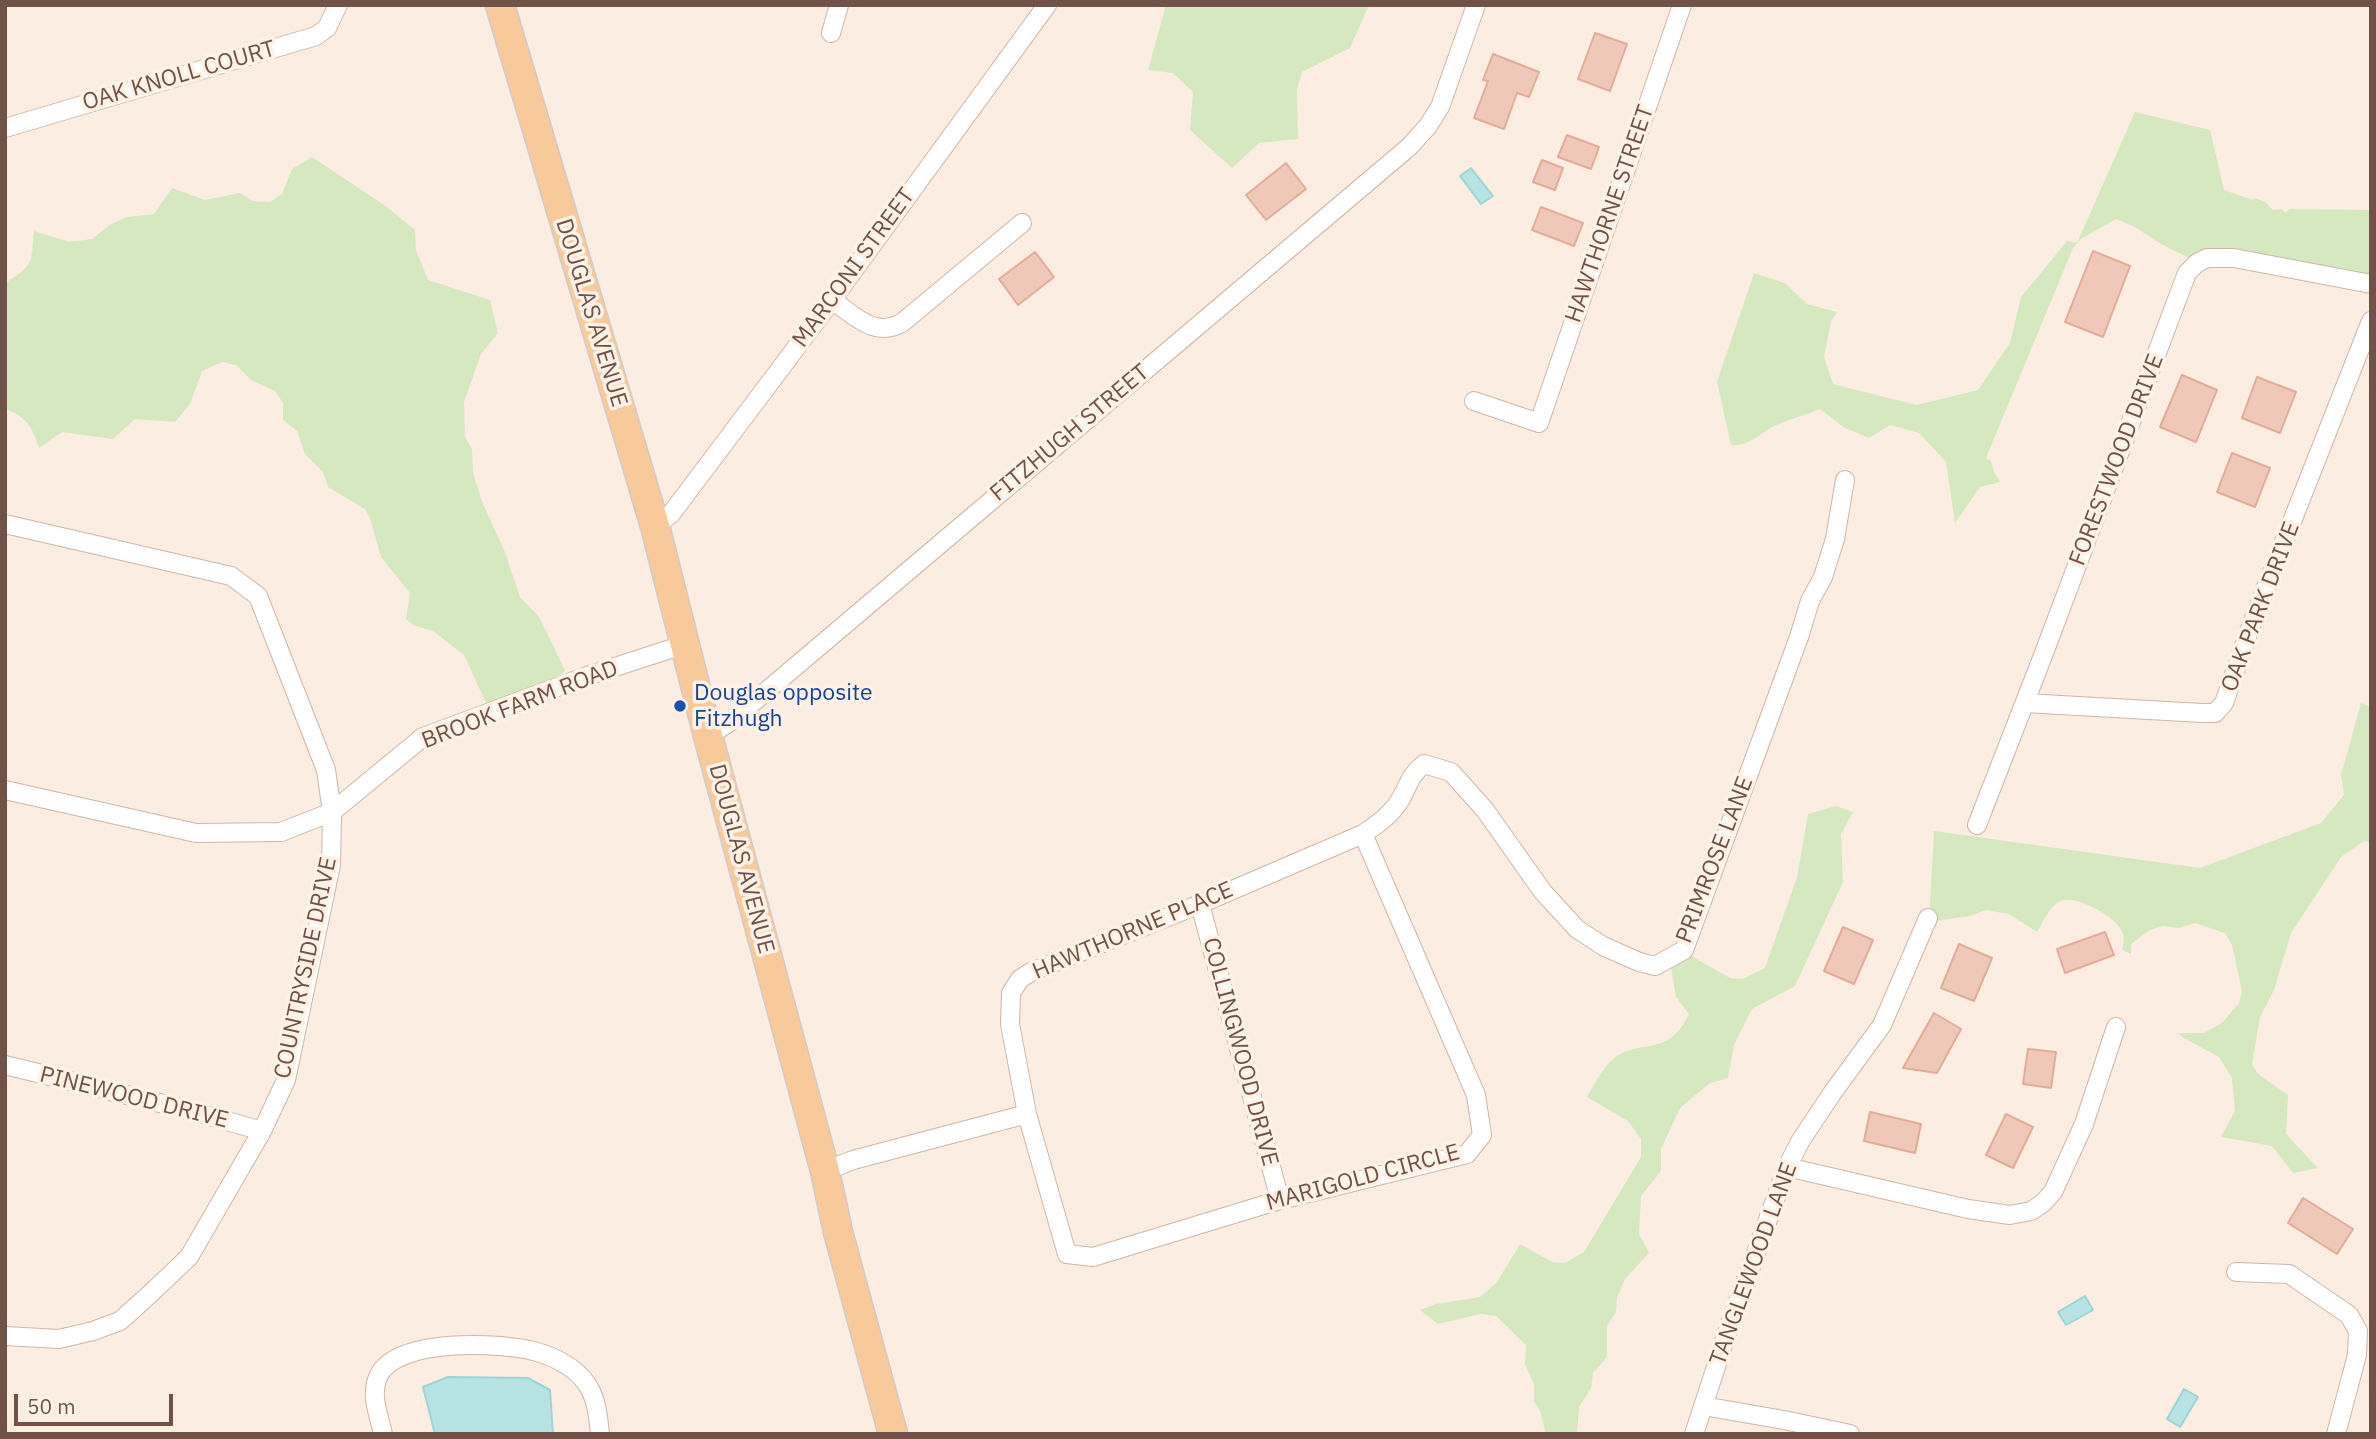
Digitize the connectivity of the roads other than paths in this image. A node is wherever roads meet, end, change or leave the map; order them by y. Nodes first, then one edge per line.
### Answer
1 (338, 5) edge
2 (500, 5) edge
3 (839, 5) edge
4 (1047, 5) edge
5 (1476, 5) edge
6 (1682, 5) edge
7 (831, 33) dead end
8 (5, 128) edge
9 (1022, 223) dead end
10 (2371, 284) edge
11 (832, 300) junction
12 (2371, 321) edge
13 (1474, 401) dead end
14 (1845, 480) dead end
15 (5, 524) edge
16 (655, 526) junction
17 (686, 644) junction
18 (2025, 703) junction
19 (708, 736) junction
20 (1424, 764) joint
21 (5, 790) edge
22 (332, 812) junction
23 (1977, 825) dead end
24 (1363, 834) junction
25 (1200, 904) junction
26 (1928, 918) dead end
27 (2116, 1027) dead end
28 (5, 1065) edge
29 (1027, 1114) junction
30 (262, 1131) junction
31 (1787, 1167) junction
32 (825, 1171) junction
33 (1280, 1200) junction
34 (2236, 1272) dead end
35 (5, 1336) edge
36 (1703, 1406) junction
37 (383, 1434) edge
38 (600, 1434) edge
39 (893, 1434) edge
40 (1694, 1434) edge
41 (1850, 1434) edge
42 (2336, 1434) edge

1 - 8 street, OAK KNOLL COURT
2 - 16 main road, DOUGLAS AVENUE
3 - 7 street
4 - 11 street, MARCONI STREET
5 - 19 street, FITZHUGH STREET
6 - 13 street, HAWTHORNE STREET
9 - 11 street
10 - 18 street, FORESTWOOD DRIVE
11 - 16 street, MARCONI STREET
12 - 18 street, OAK PARK DRIVE
14 - 20 street, PRIMROSE LANE
15 - 22 street, COUNTRYSIDE DRIVE
16 - 17 main road, DOUGLAS AVENUE
17 - 19 main road, DOUGLAS AVENUE
17 - 22 street, BROOK FARM ROAD
18 - 23 street, FORESTWOOD DRIVE
19 - 32 main road, DOUGLAS AVENUE
20 - 24 street, HAWTHORNE PLACE
21 - 22 street, BROOK FARM ROAD
22 - 30 street, COUNTRYSIDE DRIVE
24 - 25 street, HAWTHORNE PLACE
24 - 33 street, MARIGOLD CIRCLE
25 - 29 street, HAWTHORNE PLACE
25 - 33 street, COLLINGWOOD DRIVE
26 - 31 street, TANGLEWOOD LANE
27 - 31 street
28 - 30 street, PINEWOOD DRIVE
29 - 32 street
29 - 33 street, MARIGOLD CIRCLE
30 - 35 street, COUNTRYSIDE DRIVE
31 - 36 street, TANGLEWOOD LANE
32 - 39 main road, DOUGLAS AVENUE
34 - 42 street
36 - 40 street, TANGLEWOOD LANE
36 - 41 street
37 - 38 street

